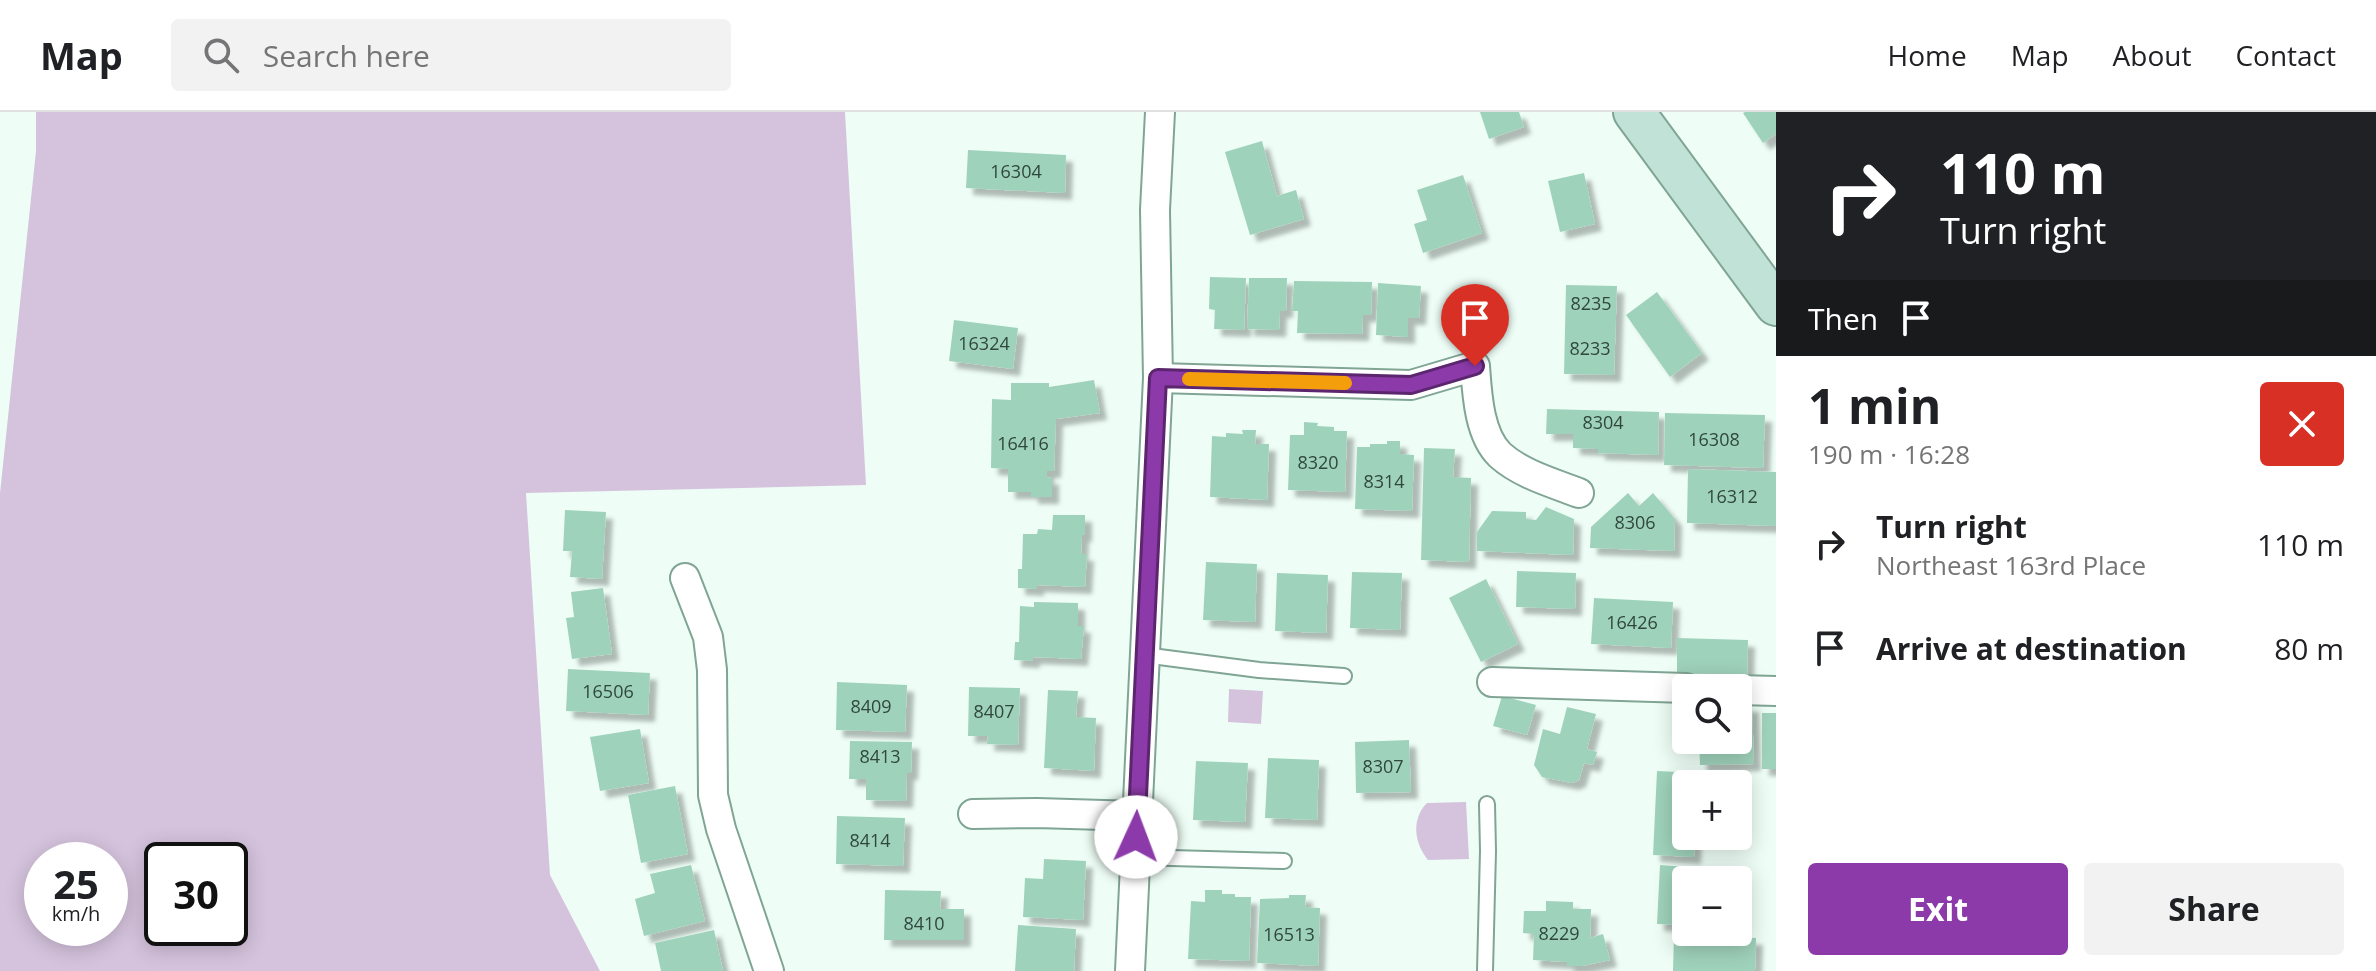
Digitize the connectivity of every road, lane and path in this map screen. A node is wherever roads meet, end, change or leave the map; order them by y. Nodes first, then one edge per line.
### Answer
1 (1160, 112) edge
2 (1634, 112) edge
3 (1776, 305) edge
4 (1158, 378) junction
5 (1579, 493) dead end
6 (685, 578) dead end
7 (1144, 655) junction
8 (1344, 676) dead end
9 (1492, 682) dead end
10 (1672, 688) edge
11 (1752, 690) edge
12 (1776, 691) edge
13 (1487, 804) dead end
14 (973, 814) dead end
15 (1137, 816) junction
16 (1135, 857) junction
17 (1284, 861) dead end
18 (769, 971) edge
19 (1130, 971) edge
20 (1485, 971) edge

1 - 4 street
2 - 3 main road
4 - 5 street
4 - 7 street
6 - 18 street
7 - 8 lane
7 - 15 street
9 - 10 street
11 - 12 street
13 - 20 lane
14 - 15 street
15 - 16 street
16 - 17 lane
16 - 19 street

